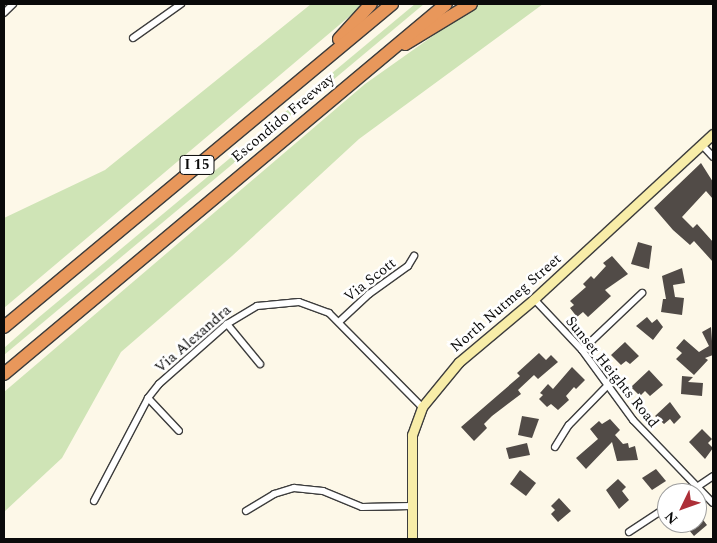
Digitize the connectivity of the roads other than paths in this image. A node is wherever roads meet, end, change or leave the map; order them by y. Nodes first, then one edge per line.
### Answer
1 (14, 4) edge
2 (181, 4) edge
3 (371, 4) edge
4 (392, 4) edge
5 (446, 4) edge
6 (471, 4) edge
7 (4, 13) edge
8 (133, 38) dead end
9 (381, 57) junction
10 (310, 71) junction
11 (713, 134) edge
12 (702, 145) junction
13 (713, 157) edge
14 (414, 256) dead end
15 (642, 293) dead end
16 (534, 299) junction
17 (340, 321) junction
18 (227, 324) junction
19 (4, 327) edge
20 (582, 350) junction
21 (260, 364) dead end
22 (4, 374) edge
23 (609, 384) junction
24 (148, 398) junction
25 (422, 407) junction
26 (179, 431) dead end
27 (555, 447) dead end
28 (694, 483) edge
29 (94, 501) dead end
30 (411, 506) junction
31 (246, 511) dead end
32 (657, 514) edge
33 (629, 532) dead end
34 (412, 539) edge

1 - 7 street
2 - 8 street
3 - 10 highway
4 - 10 highway, Escondido Freeway / I 15
5 - 9 highway, Escondido Freeway / I 15
6 - 9 highway
9 - 22 highway, Escondido Freeway / I 15
10 - 19 highway, Escondido Freeway / I 15
11 - 12 street, North Nutmeg Street
12 - 13 street
12 - 16 street, North Nutmeg Street
14 - 17 street, Via Scott
15 - 20 street
16 - 20 street, Sunset Heights Road
16 - 25 street, North Nutmeg Street
17 - 18 street, Via Alexandra
17 - 25 street, Via Alexandra
18 - 21 street
18 - 24 street, Via Alexandra
20 - 23 street, Sunset Heights Road
23 - 27 street
23 - 28 street, Sunset Heights Road
24 - 26 street
24 - 29 street, Via Alexandra
25 - 30 street, North Nutmeg Street
30 - 31 street
30 - 34 street, North Nutmeg Street
32 - 33 street

